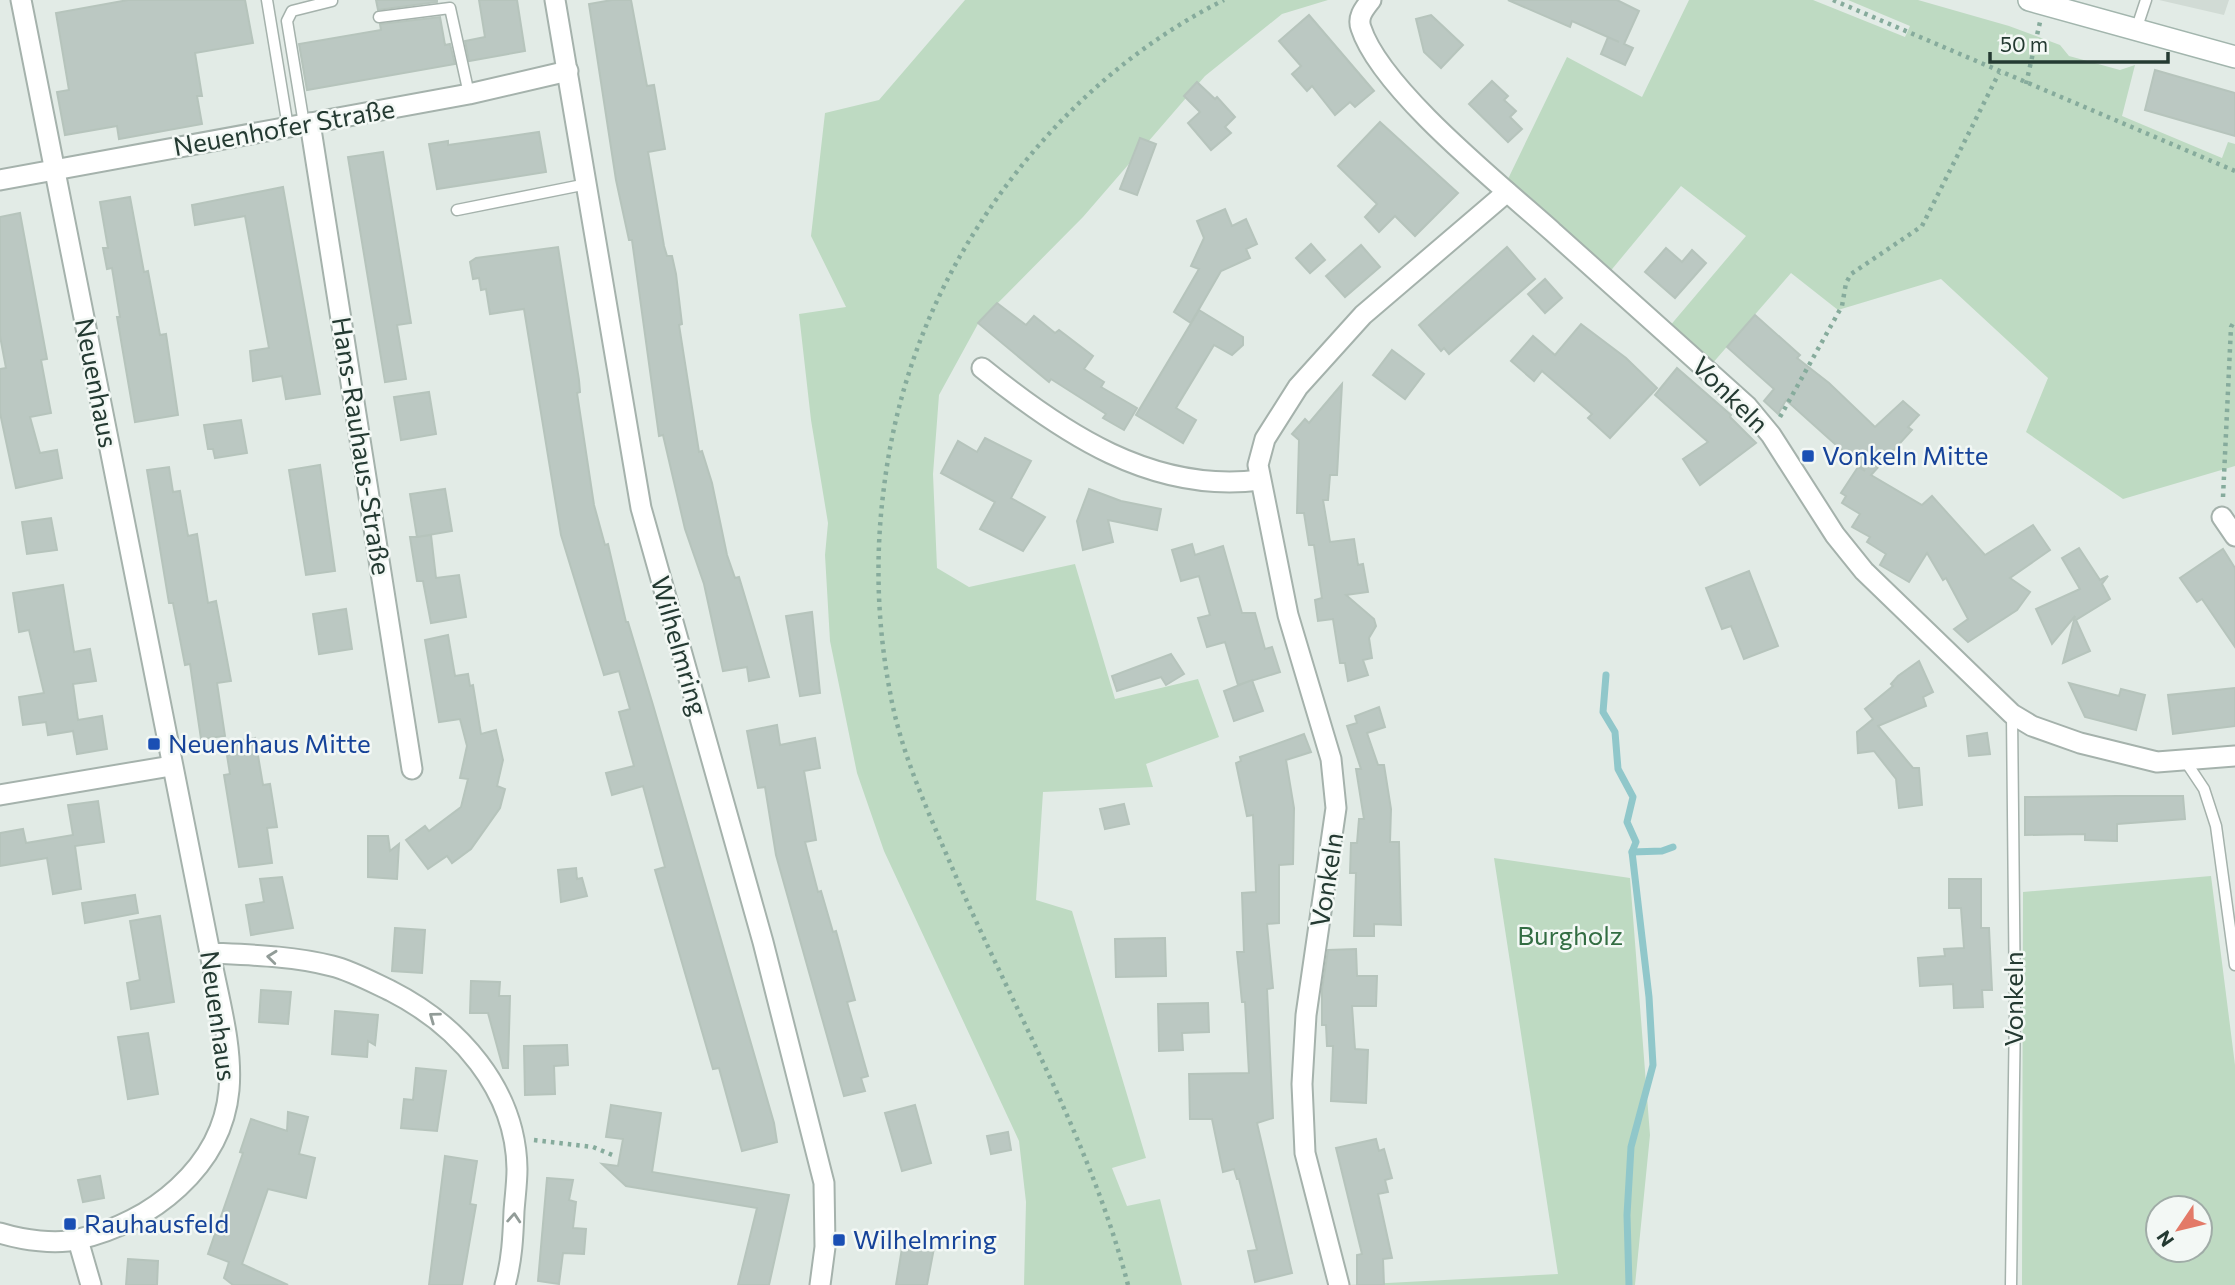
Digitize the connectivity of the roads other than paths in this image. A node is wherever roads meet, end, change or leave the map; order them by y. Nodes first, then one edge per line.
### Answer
1 (21, 0) edge
2 (267, 0) edge
3 (555, 0) edge
4 (1371, 0) edge
5 (2146, 0) edge
6 (332, 1) edge
7 (2036, 2) edge
8 (379, 17) dead end
9 (2136, 30) junction
10 (2235, 57) edge
11 (568, 71) junction
12 (469, 94) junction
13 (301, 125) junction
14 (55, 171) junction
15 (0, 180) edge
16 (587, 184) junction
17 (1507, 192) junction
18 (457, 210) dead end
19 (982, 368) dead end
20 (1260, 480) junction
21 (2222, 517) road end
22 (2235, 536) edge
23 (2012, 714) junction
24 (2235, 757) edge
25 (2186, 762) junction
26 (171, 766) junction
27 (412, 769) dead end
28 (0, 795) edge
29 (210, 953) junction
30 (2235, 965) edge
31 (0, 1233) edge
32 (78, 1240) junction
33 (91, 1285) edge
34 (505, 1285) edge
35 (820, 1285) edge
36 (1339, 1285) edge
37 (2011, 1285) edge

1 - 14 street, Neuenhaus
2 - 13 lane
3 - 11 street, Wilhelmring
4 - 17 street, Vonkeln
5 - 9 lane
6 - 13 lane
7 - 9 main road
8 - 12 lane
9 - 10 main road
11 - 12 street, Neuenhofer Straße
11 - 16 street, Wilhelmring
12 - 13 street, Neuenhofer Straße
13 - 14 street, Neuenhofer Straße
13 - 27 street, Hans-Rauhaus-Straße
14 - 15 street, Neuenhofer Straße
14 - 26 street, Neuenhaus
16 - 18 lane
16 - 35 street, Wilhelmring
17 - 20 street, Vonkeln
17 - 23 street, Vonkeln
19 - 20 street
20 - 36 street, Vonkeln
21 - 22 street
23 - 25 street, Vonkeln
23 - 37 lane, Vonkeln
24 - 25 street, Vonkeln
25 - 30 lane
26 - 28 street
26 - 29 street, Neuenhaus
29 - 32 street, Neuenhaus
34 -> 29 street
31 - 32 street, Neuenhaus
32 - 33 street

